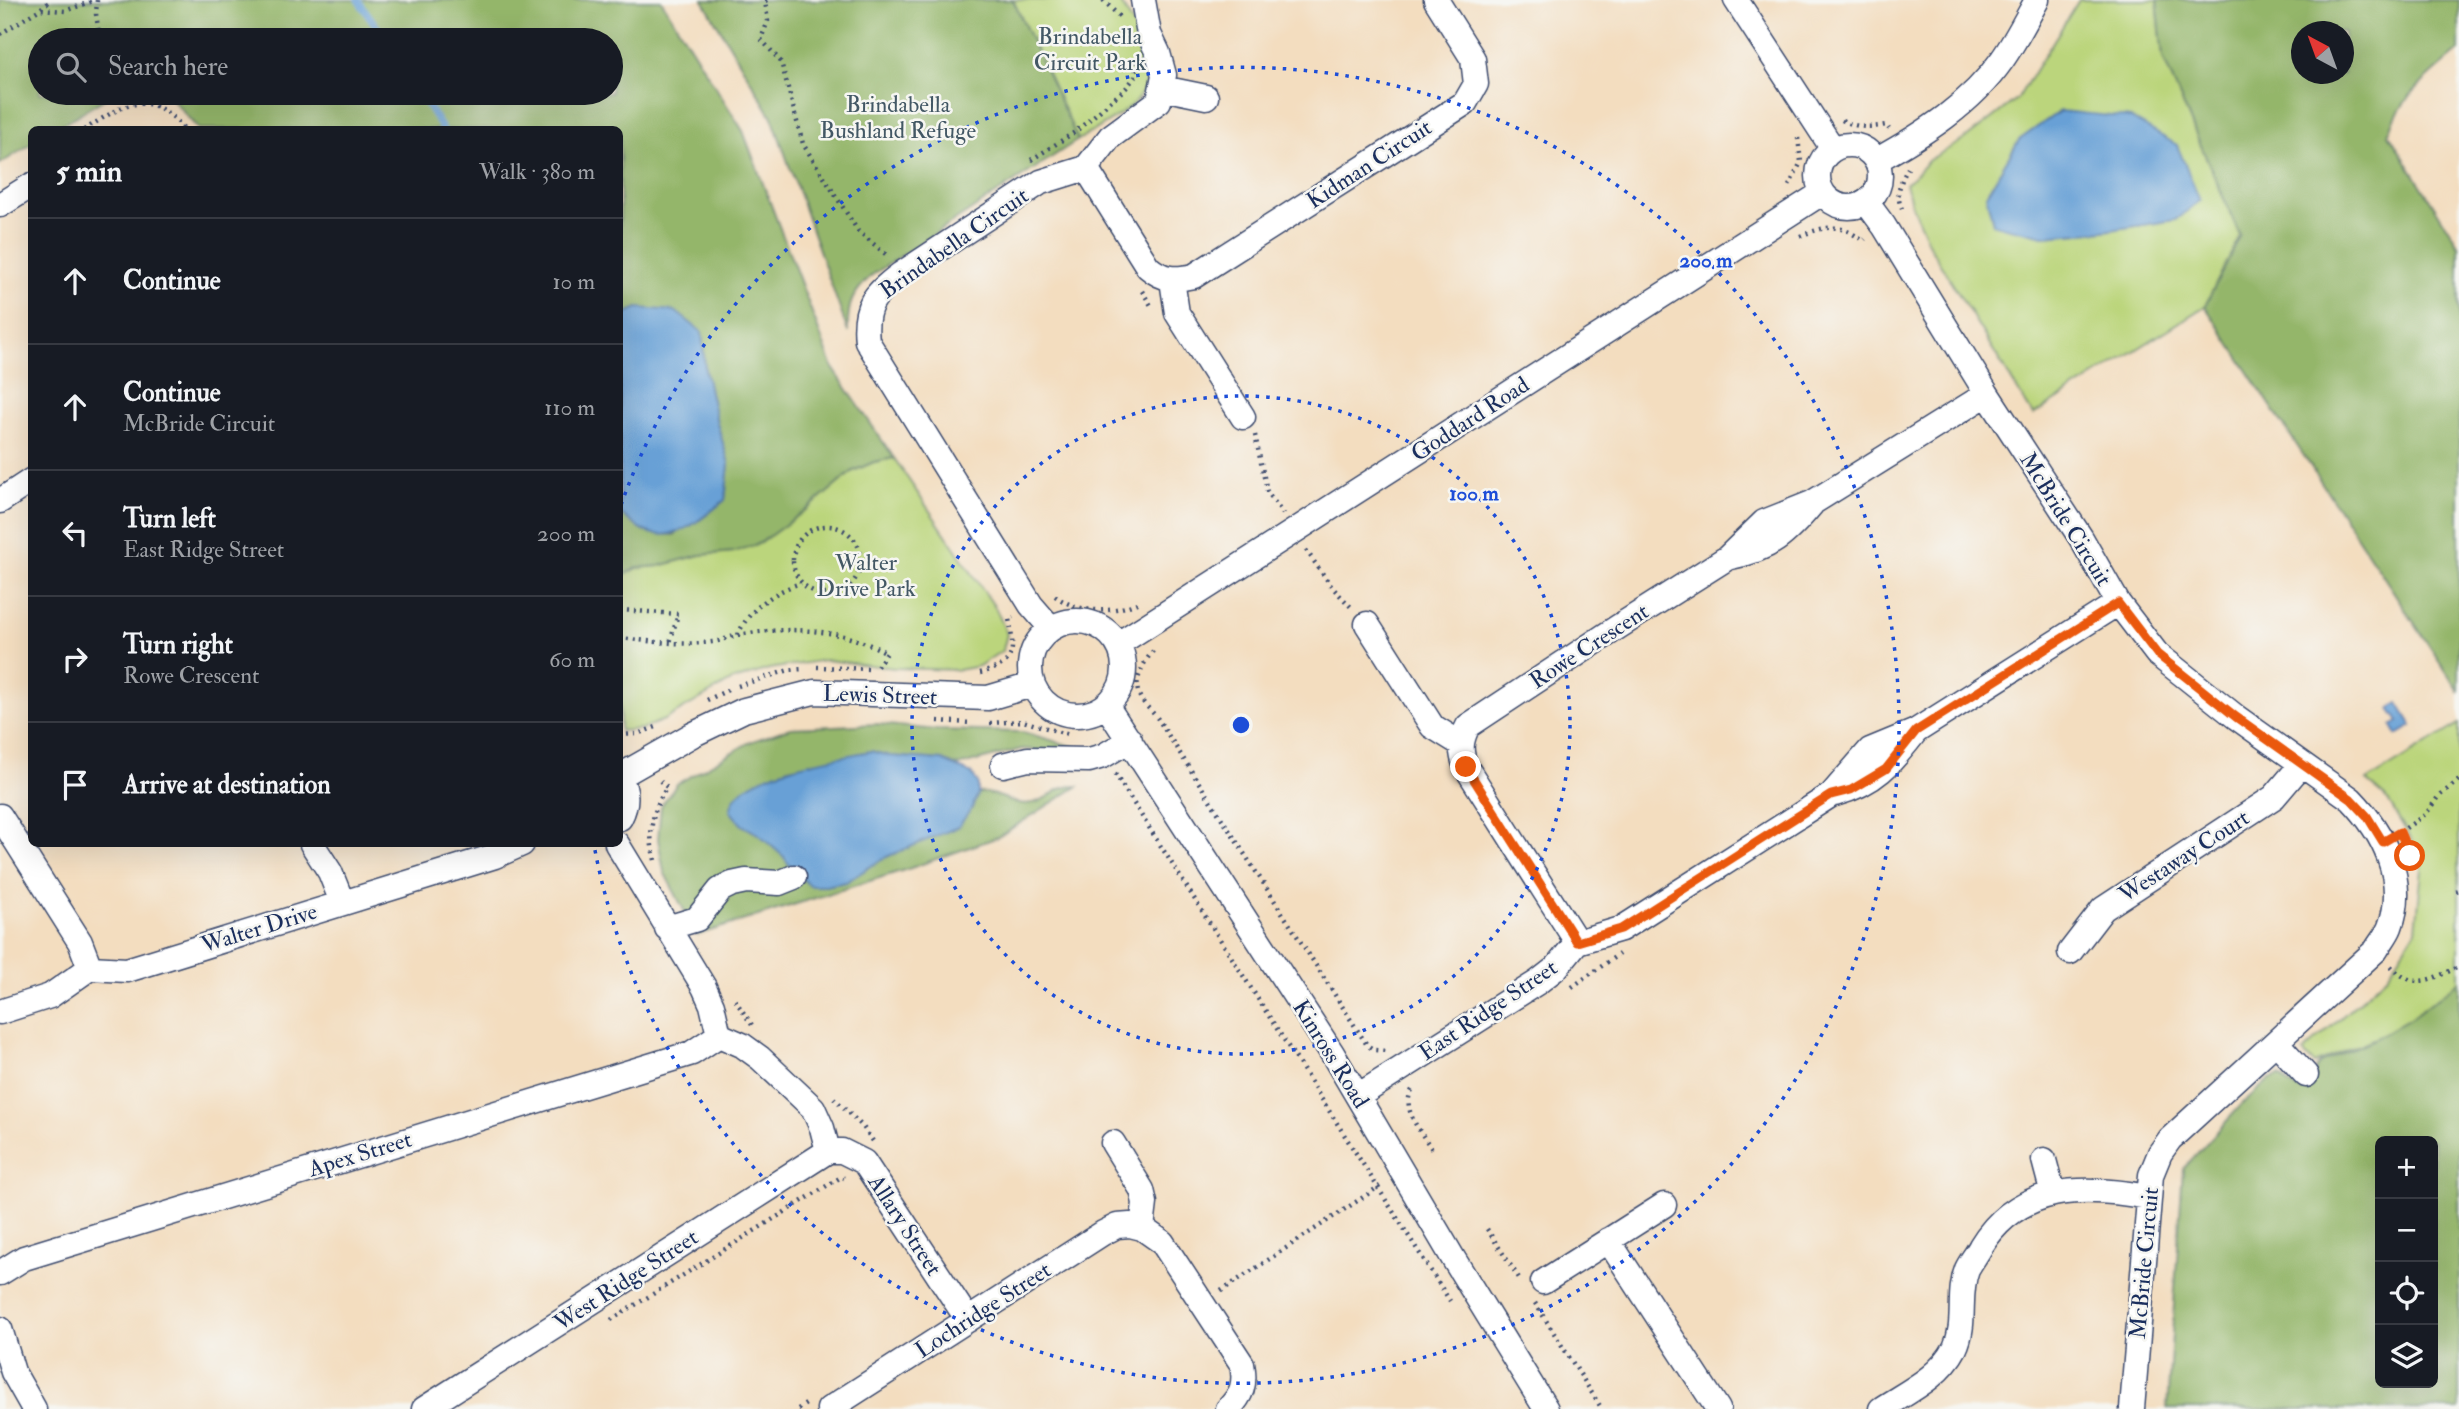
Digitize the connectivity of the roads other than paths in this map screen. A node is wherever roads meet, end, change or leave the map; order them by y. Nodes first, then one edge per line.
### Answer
1 (1143, 0) edge
2 (1436, 0) edge
3 (1736, 0) edge
4 (2037, 0) edge
5 (1162, 88) junction
6 (1206, 97) dead end
7 (1833, 149) junction
8 (1877, 160) junction
9 (1086, 168) junction
10 (28, 188) edge
11 (1822, 193) junction
12 (1867, 203) junction
13 (0, 205) edge
14 (1172, 280) junction
15 (1987, 394) junction
16 (1243, 417) road end
17 (28, 483) edge
18 (0, 501) edge
19 (2118, 603) junction
20 (1367, 624) road end
21 (1051, 628) junction
22 (1118, 644) junction
23 (1032, 685) junction
24 (1106, 705) junction
25 (1130, 740) junction
26 (1461, 744) junction
27 (2302, 764) junction
28 (1003, 765) dead end
29 (623, 775) edge
30 (623, 786) edge
31 (623, 811) edge
32 (0, 816) edge
33 (314, 847) edge
34 (515, 847) edge
35 (619, 847) edge
36 (794, 877) dead end
37 (342, 902) junction
38 (667, 928) junction
39 (1577, 942) junction
40 (2070, 952) dead end
41 (90, 968) junction
42 (0, 1012) edge
43 (719, 1035) junction
44 (2276, 1042) junction
45 (2306, 1075) dead end
46 (1358, 1096) junction
47 (1113, 1143) dead end
48 (828, 1151) junction
49 (2044, 1160) dead end
50 (2053, 1194) junction
51 (2148, 1198) junction
52 (1664, 1205) dead end
53 (1142, 1228) junction
54 (1608, 1240) junction
55 (0, 1273) edge
56 (1531, 1287) road end
57 (968, 1320) junction
58 (0, 1329) edge
59 (34, 1409) edge
60 (424, 1409) edge
61 (829, 1409) edge
62 (1228, 1409) edge
63 (1546, 1409) edge
64 (1718, 1409) edge
65 (1881, 1409) edge
66 (2132, 1409) edge

1 - 5 street
2 - 14 street, Kidman Circuit
3 - 7 street
4 - 8 street
5 - 6 street
5 - 9 street
7 - 8 street
7 - 11 street
8 - 12 street
9 - 14 street
9 - 21 street, Brindabella Circuit
10 - 13 street
11 - 12 street
11 - 22 street, Goddard Road
12 - 15 street, McBride Circuit
14 - 16 street
15 - 19 street, McBride Circuit
15 - 26 street, Rowe Crescent
17 - 18 street
19 - 27 street, McBride Circuit
19 - 39 street, East Ridge Street
20 - 26 street
21 - 22 street
21 - 23 street
22 - 24 street
23 - 24 street
23 - 29 street, Lewis Street
24 - 25 street, Kinross Road
25 - 28 street
25 - 46 street, Kinross Road
26 - 39 street
27 - 40 street, Westaway Court
27 - 44 street, McBride Circuit
30 - 31 street
32 - 41 street
33 - 37 street
34 - 37 street, Walter Drive
35 - 38 street
36 - 38 street
37 - 41 street, Walter Drive
38 - 43 street
39 - 46 street, East Ridge Street
41 - 42 street
43 - 48 street
43 - 55 street, Apex Street
44 - 45 street
44 - 51 street, McBride Circuit
46 - 63 street, Kinross Road
47 - 53 street
48 - 57 street, Allary Street
48 - 60 street, West Ridge Street
49 - 50 street
50 - 51 street
50 - 65 street
51 - 66 street, McBride Circuit
52 - 54 street
53 - 57 street, Lochridge Street
53 - 62 street
54 - 56 street
54 - 64 street
57 - 61 street, Lochridge Street
58 - 59 street

